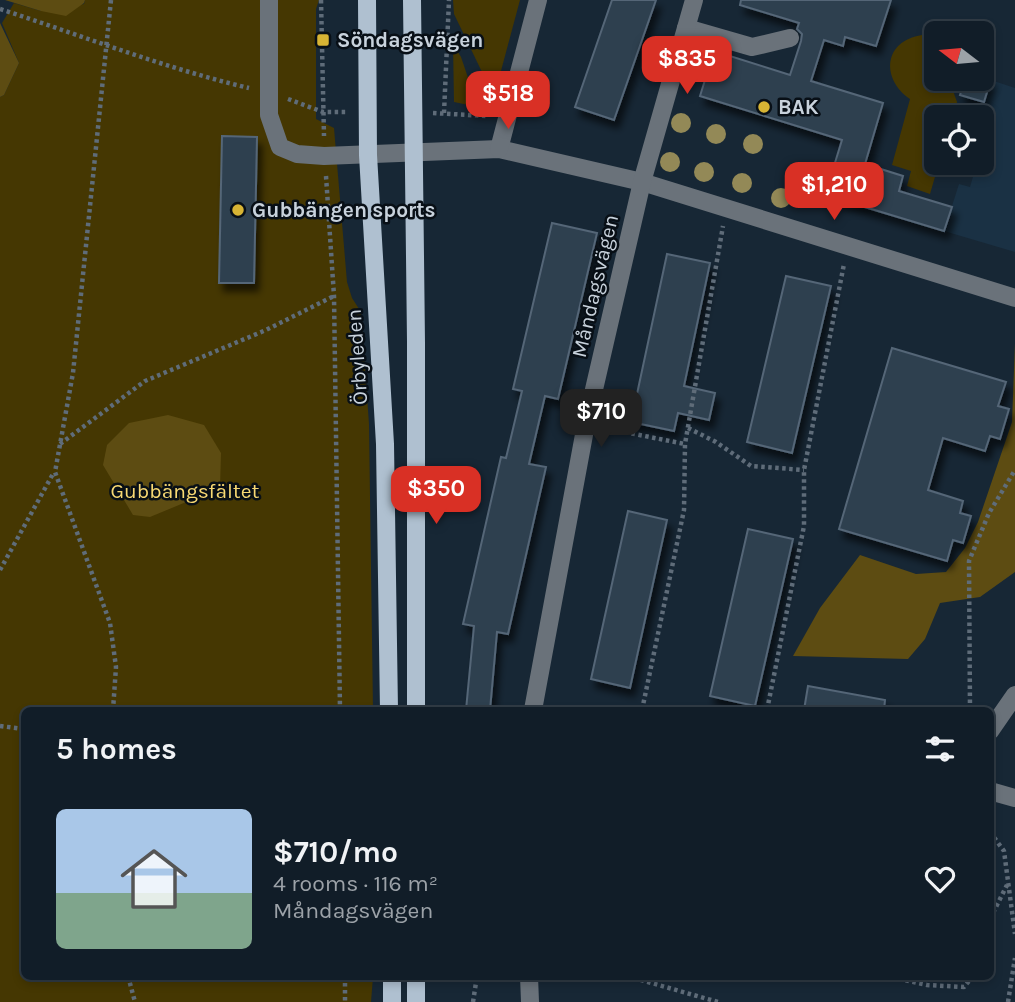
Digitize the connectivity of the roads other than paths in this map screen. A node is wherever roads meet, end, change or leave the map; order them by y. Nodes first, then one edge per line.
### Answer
1 (269, 0) edge
2 (367, 0) edge
3 (412, 0) edge
4 (538, 0) edge
5 (694, 0) edge
6 (686, 28) junction
7 (790, 37) dead end
8 (499, 149) junction
9 (415, 152) junction
10 (368, 155) junction
11 (642, 182) junction
12 (1015, 298) edge
13 (1015, 695) edge
14 (388, 707) edge
15 (416, 707) edge
16 (534, 707) edge
17 (994, 725) edge
18 (994, 792) edge
19 (1015, 798) edge
20 (392, 980) edge
21 (416, 980) edge
22 (529, 980) edge
23 (392, 1002) edge
24 (416, 1002) edge
25 (530, 1002) edge

1 - 10 street
2 - 10 main road, Örbyleden
3 - 9 main road
4 - 8 street
5 - 6 street, Måndagsvägen
6 - 7 street
6 - 11 street, Måndagsvägen
8 - 9 street
8 - 11 street
9 - 10 street
9 - 15 main road
10 - 14 main road, Örbyleden
11 - 12 street
11 - 16 street, Måndagsvägen
13 - 17 street
18 - 19 street
20 - 23 main road
21 - 24 main road
22 - 25 street

